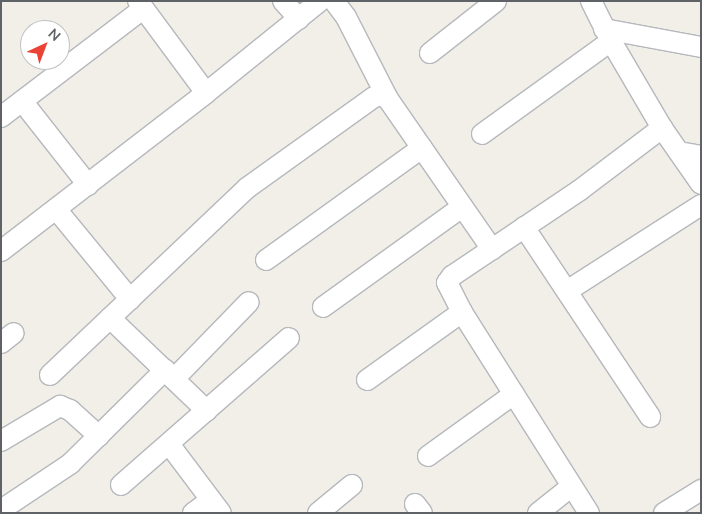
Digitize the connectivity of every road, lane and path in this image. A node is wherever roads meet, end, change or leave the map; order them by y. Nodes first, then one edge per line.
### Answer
1 (283, 1) edge
2 (320, 1) edge
3 (334, 1) edge
4 (496, 1) edge
5 (591, 1) edge
6 (141, 5) edge
7 (299, 19) junction
8 (608, 35) junction
9 (701, 47) edge
10 (430, 54) dead end
11 (206, 94) junction
12 (388, 99) junction
13 (22, 101) junction
14 (1, 117) edge
15 (662, 128) junction
16 (482, 134) dead end
17 (422, 148) junction
18 (678, 152) junction
19 (701, 156) edge
20 (701, 184) edge
21 (88, 185) junction
22 (701, 205) edge
23 (462, 207) junction
24 (56, 209) junction
25 (524, 227) junction
26 (492, 249) junction
27 (1, 251) edge
28 (266, 260) dead end
29 (567, 291) junction
30 (130, 299) junction
31 (248, 302) dead end
32 (323, 307) dead end
33 (462, 312) junction
34 (110, 318) junction
35 (289, 338) dead end
36 (169, 374) junction
37 (50, 375) dead end
38 (367, 380) dead end
39 (514, 394) junction
40 (207, 411) junction
41 (650, 417) dead end
42 (99, 436) junction
43 (1, 441) edge
44 (169, 444) junction
45 (428, 456) dead end
46 (121, 485) dead end
47 (352, 485) dead end
48 (572, 486) junction
49 (701, 490) edge
50 (24, 506) edge
51 (216, 506) edge
52 (1, 510) edge
53 (193, 513) edge
54 (318, 513) edge
55 (538, 513) edge
56 (589, 513) edge
57 (664, 513) edge

1 - 7 street
2 - 7 street
3 - 12 street
4 - 10 street
5 - 8 street
6 - 11 street
6 - 13 street
7 - 11 street
8 - 9 street
8 - 15 street
8 - 16 street
11 - 21 street
12 - 17 street
12 - 30 street
13 - 14 street
13 - 21 street
15 - 18 street
15 - 25 street
17 - 23 street
17 - 28 street
18 - 19 street
18 - 20 street
21 - 24 street
22 - 29 street
23 - 26 street
23 - 32 street
24 - 27 street
24 - 30 street
25 - 26 street
25 - 29 street
26 - 33 street
29 - 41 street
30 - 34 street
31 - 36 street
33 - 38 street
33 - 39 street
34 - 36 street
34 - 37 street
35 - 40 street
36 - 40 street
36 - 42 street
39 - 45 street
39 - 48 street
40 - 44 street
42 - 43 street
42 - 50 street
44 - 46 street
44 - 51 street
47 - 54 street
48 - 55 street
48 - 56 street
49 - 57 street
50 - 52 street
51 - 53 street

